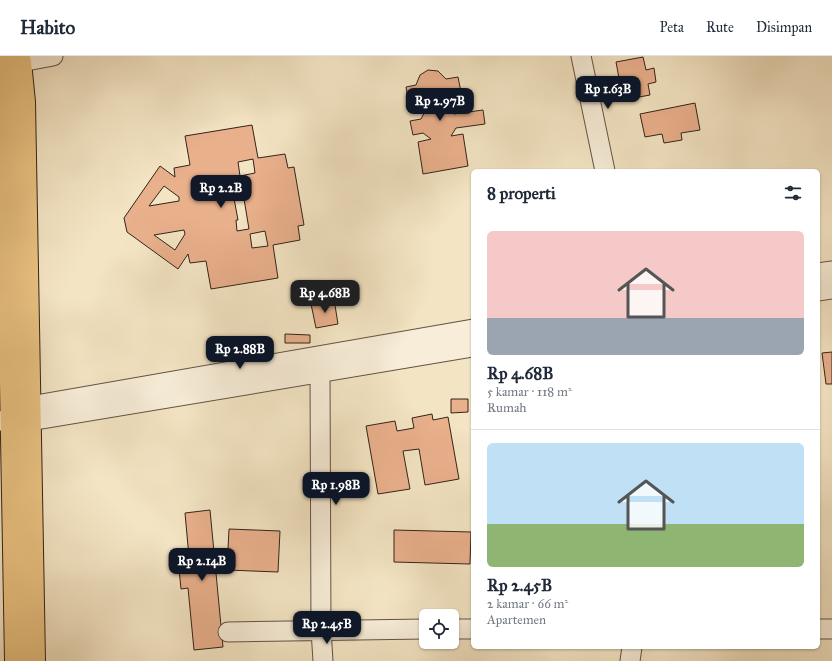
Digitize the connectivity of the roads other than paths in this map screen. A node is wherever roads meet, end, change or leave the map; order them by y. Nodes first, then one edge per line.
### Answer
1 (53, 56) edge
2 (581, 56) edge
3 (9, 61) edge
4 (604, 169) edge
5 (832, 271) edge
6 (820, 273) edge
7 (832, 289) edge
8 (820, 291) edge
9 (471, 329) edge
10 (471, 347) edge
11 (319, 364) junction
12 (15, 417) edge
13 (419, 629) edge
14 (459, 629) edge
15 (471, 629) edge
16 (820, 629) edge
17 (832, 629) edge
18 (321, 630) junction
19 (228, 632) dead end
20 (632, 649) edge
21 (16, 661) edge
22 (34, 661) edge
23 (323, 661) edge
24 (630, 661) edge

1 - 3 street
2 - 4 street
3 - 12 highway
5 - 6 street
7 - 8 street
9 - 11 street
10 - 11 street
11 - 12 street
11 - 18 street
12 - 21 highway
12 - 22 highway
13 - 18 street
14 - 15 street
16 - 17 street
18 - 19 street
18 - 23 street
20 - 24 street

